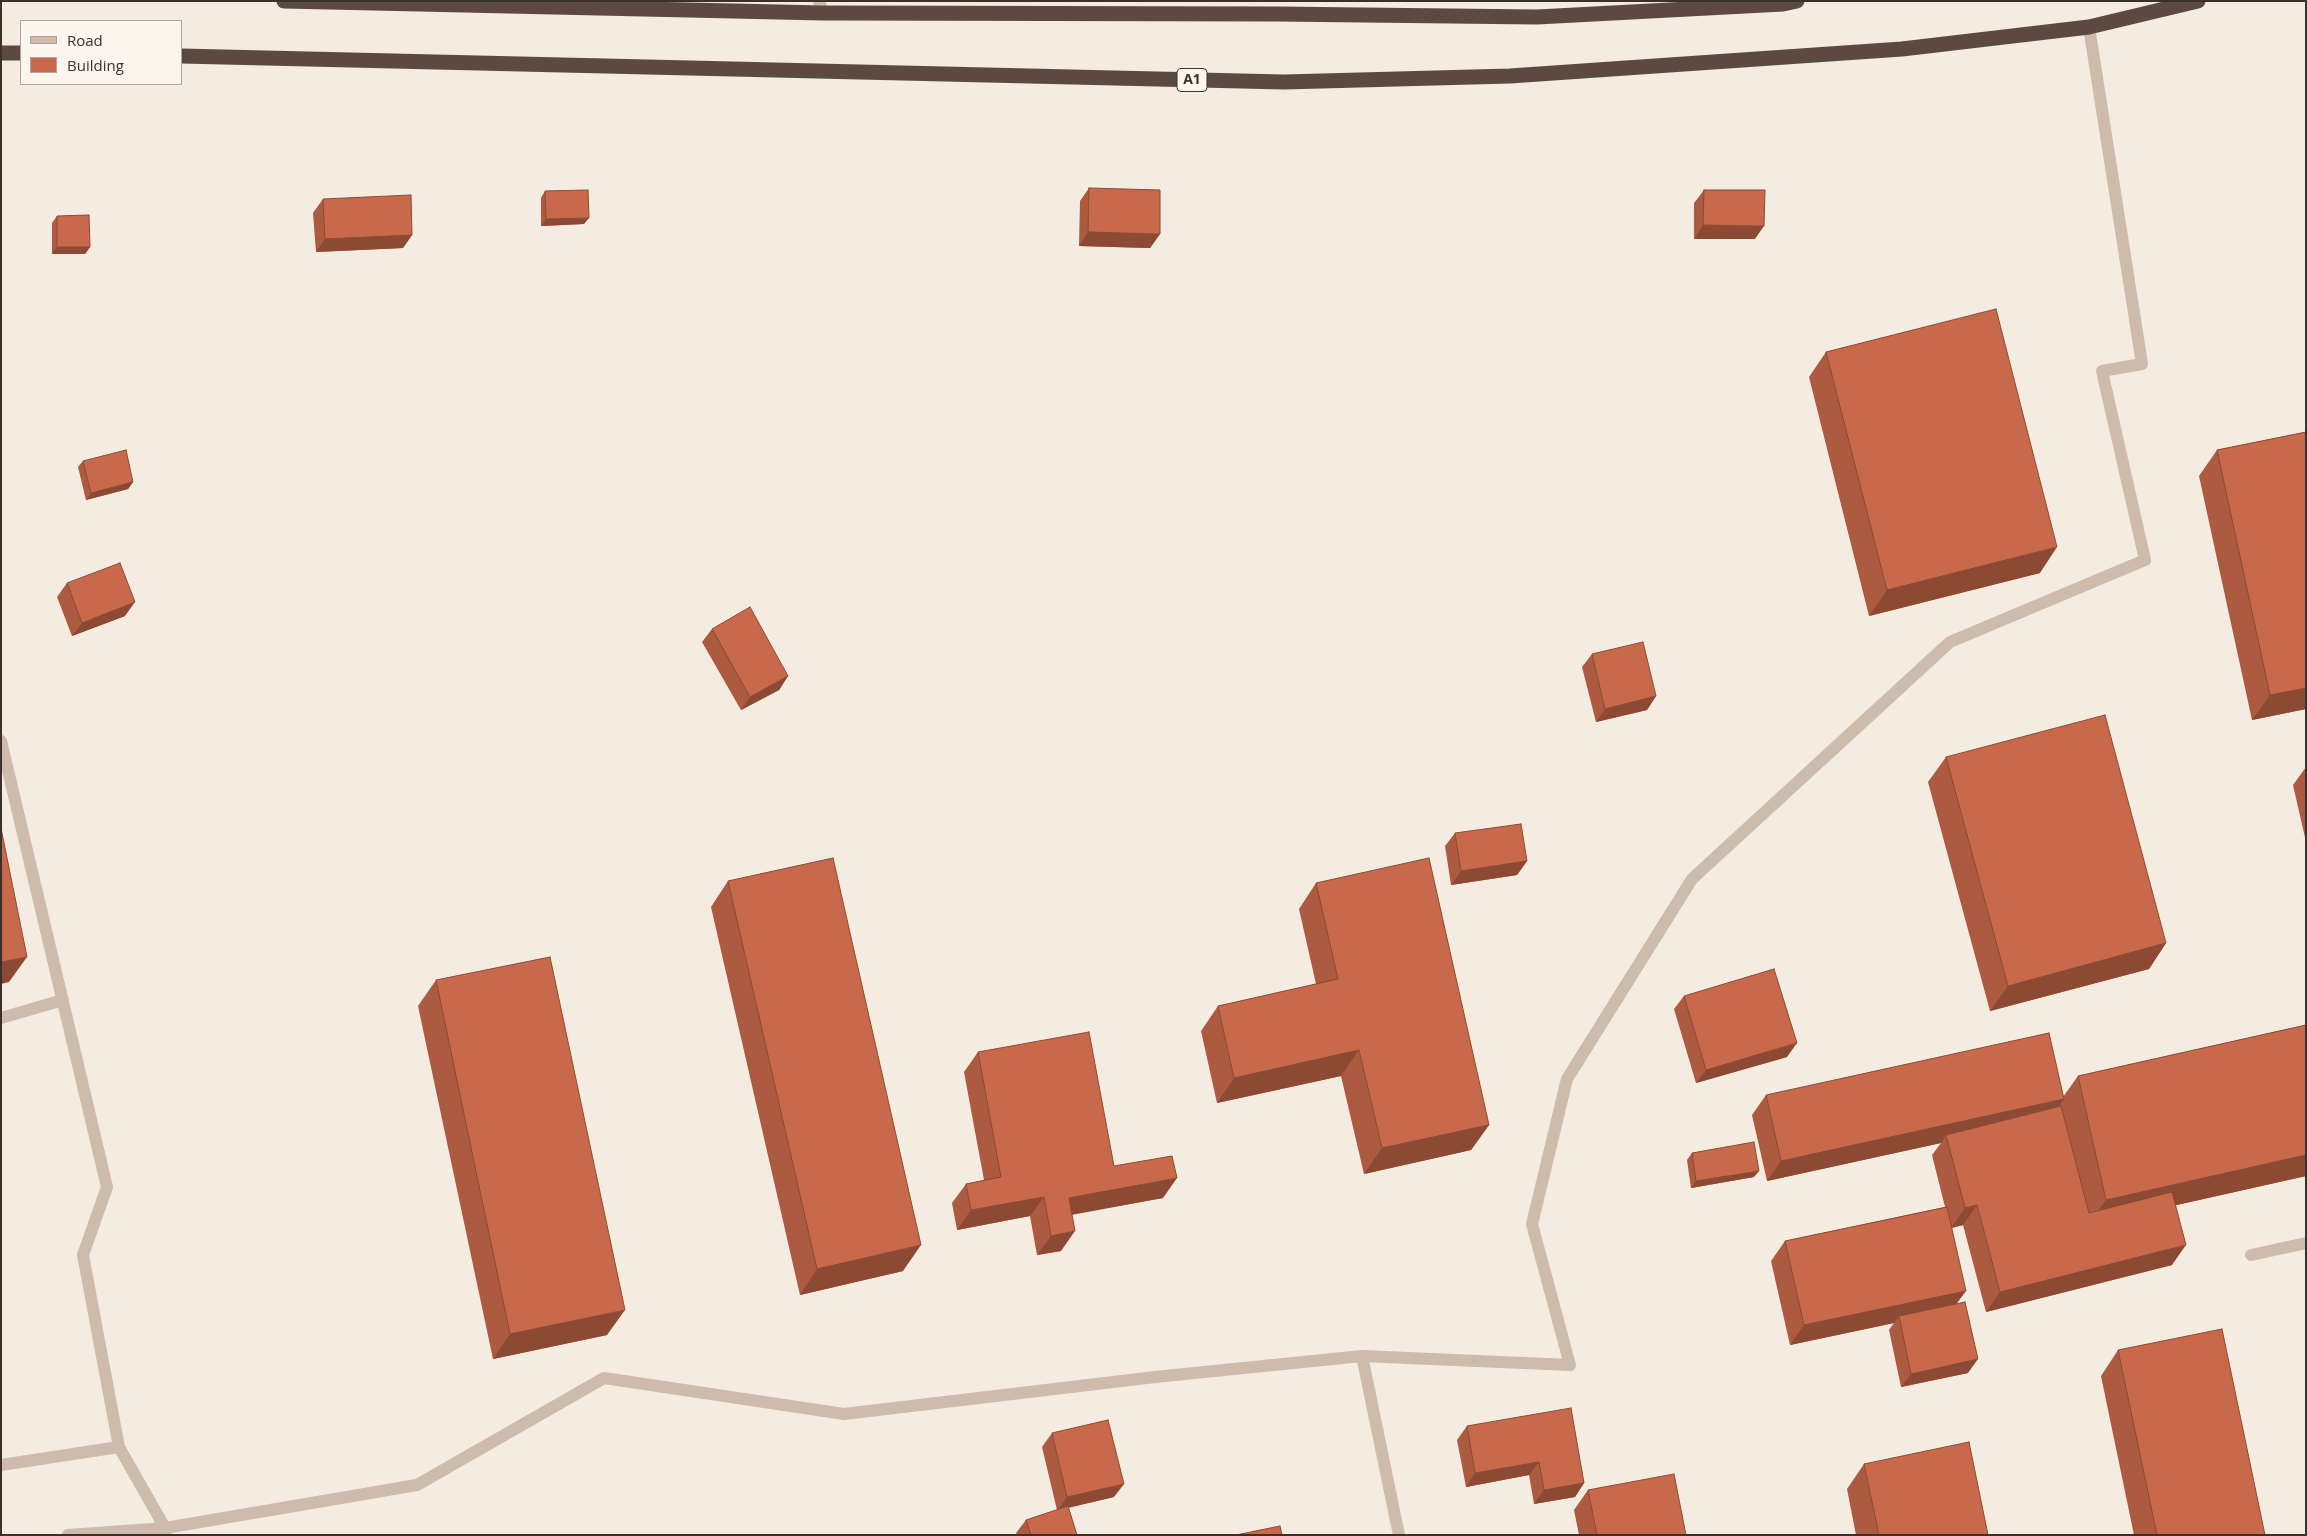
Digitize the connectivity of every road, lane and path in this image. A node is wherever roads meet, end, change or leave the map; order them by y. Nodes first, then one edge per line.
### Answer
1 (284, 1) edge
2 (1797, 1) edge
3 (2198, 1) edge
4 (821, 7) edge
5 (2089, 27) junction
6 (20, 53) edge
7 (1, 54) edge
8 (182, 56) edge
9 (1, 741) edge
10 (63, 1000) junction
11 (1, 1018) edge
12 (2306, 1243) edge
13 (2251, 1255) dead end
14 (1362, 1356) junction
15 (119, 1446) junction
16 (1, 1465) edge
17 (166, 1531) edge
18 (68, 1535) edge
19 (1399, 1535) edge

1 - 4 highway
2 - 4 highway
3 - 5 highway, A1
5 - 8 highway, A1
5 - 14 lane
6 - 7 highway
9 - 10 lane
10 - 11 lane
10 - 15 lane
12 - 13 lane
14 - 17 lane
14 - 19 lane
15 - 16 lane
15 - 17 lane
17 - 18 lane

